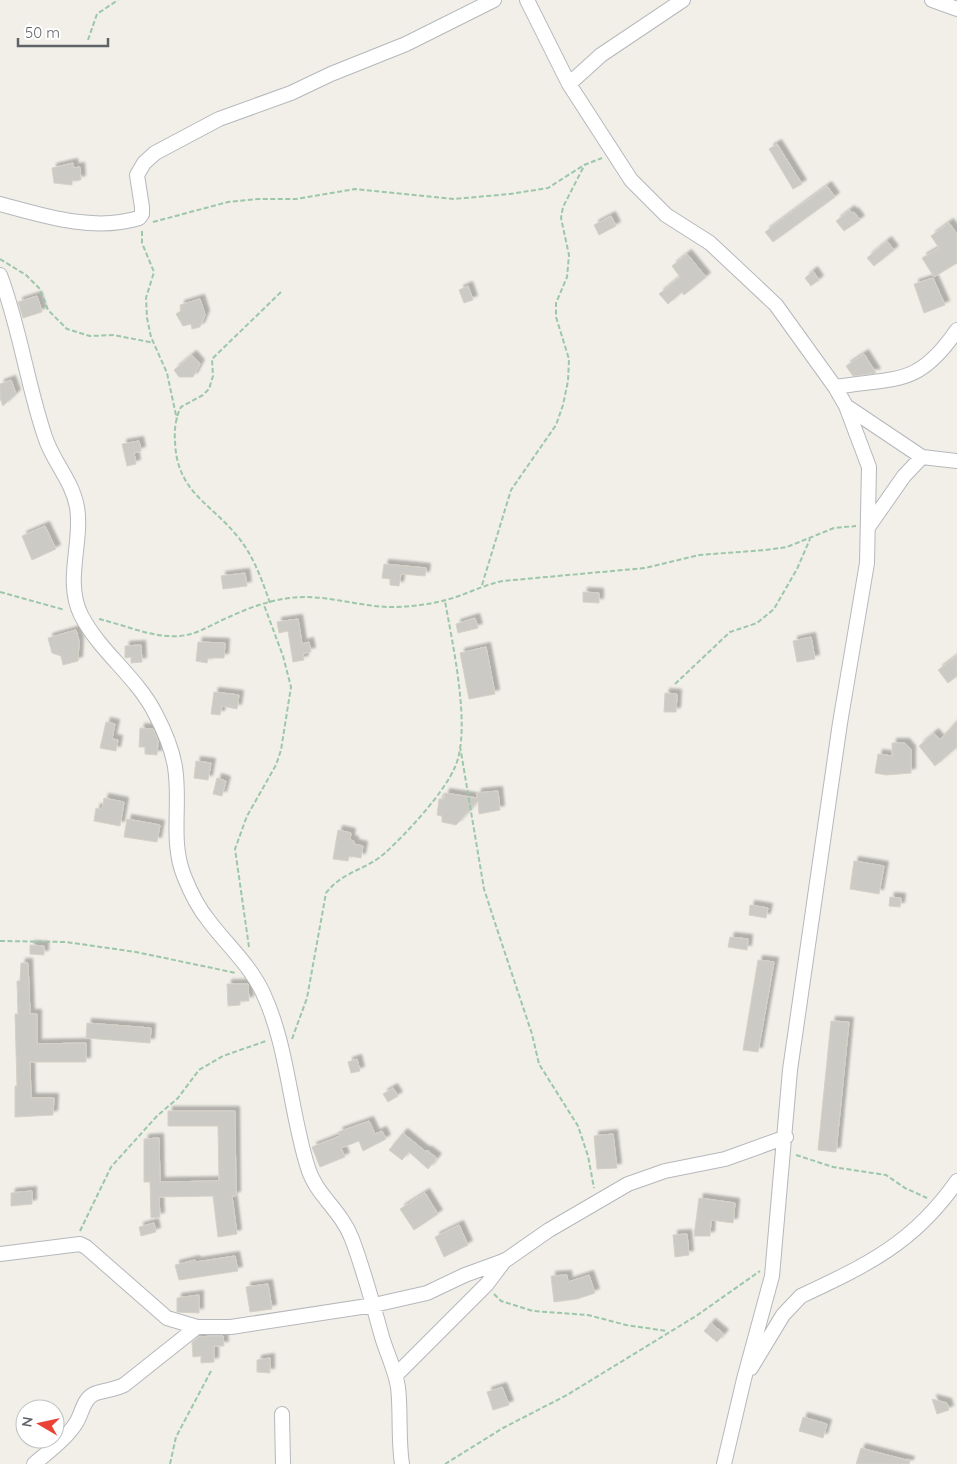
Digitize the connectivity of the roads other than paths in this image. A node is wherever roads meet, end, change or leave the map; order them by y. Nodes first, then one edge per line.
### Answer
1 (494, 0) edge
2 (527, 0) edge
3 (683, 0) edge
4 (932, 0) edge
5 (957, 9) edge
6 (569, 84) junction
7 (0, 204) edge
8 (0, 275) edge
9 (957, 330) edge
10 (835, 387) junction
11 (846, 406) junction
12 (922, 457) junction
13 (957, 461) edge
14 (868, 526) junction
15 (785, 1143) junction
16 (957, 1181) edge
17 (0, 1254) edge
18 (506, 1260) junction
19 (374, 1305) junction
20 (197, 1327) junction
21 (396, 1375) junction
22 (744, 1379) junction
23 (282, 1414) dead end
24 (34, 1464) edge
25 (283, 1464) edge
26 (402, 1464) edge
27 (724, 1464) edge

1 - 7 street
2 - 6 street
3 - 6 street
4 - 5 street
6 - 10 street
8 - 19 street
9 - 10 street
10 - 11 street
11 - 12 street
11 - 14 street
12 - 13 street
12 - 14 street
14 - 15 street
15 - 18 street
15 - 22 street
16 - 22 street
17 - 20 street
18 - 19 street
18 - 21 street
19 - 20 street
19 - 21 street
20 - 24 street
21 - 26 street
22 - 27 street
23 - 25 street

